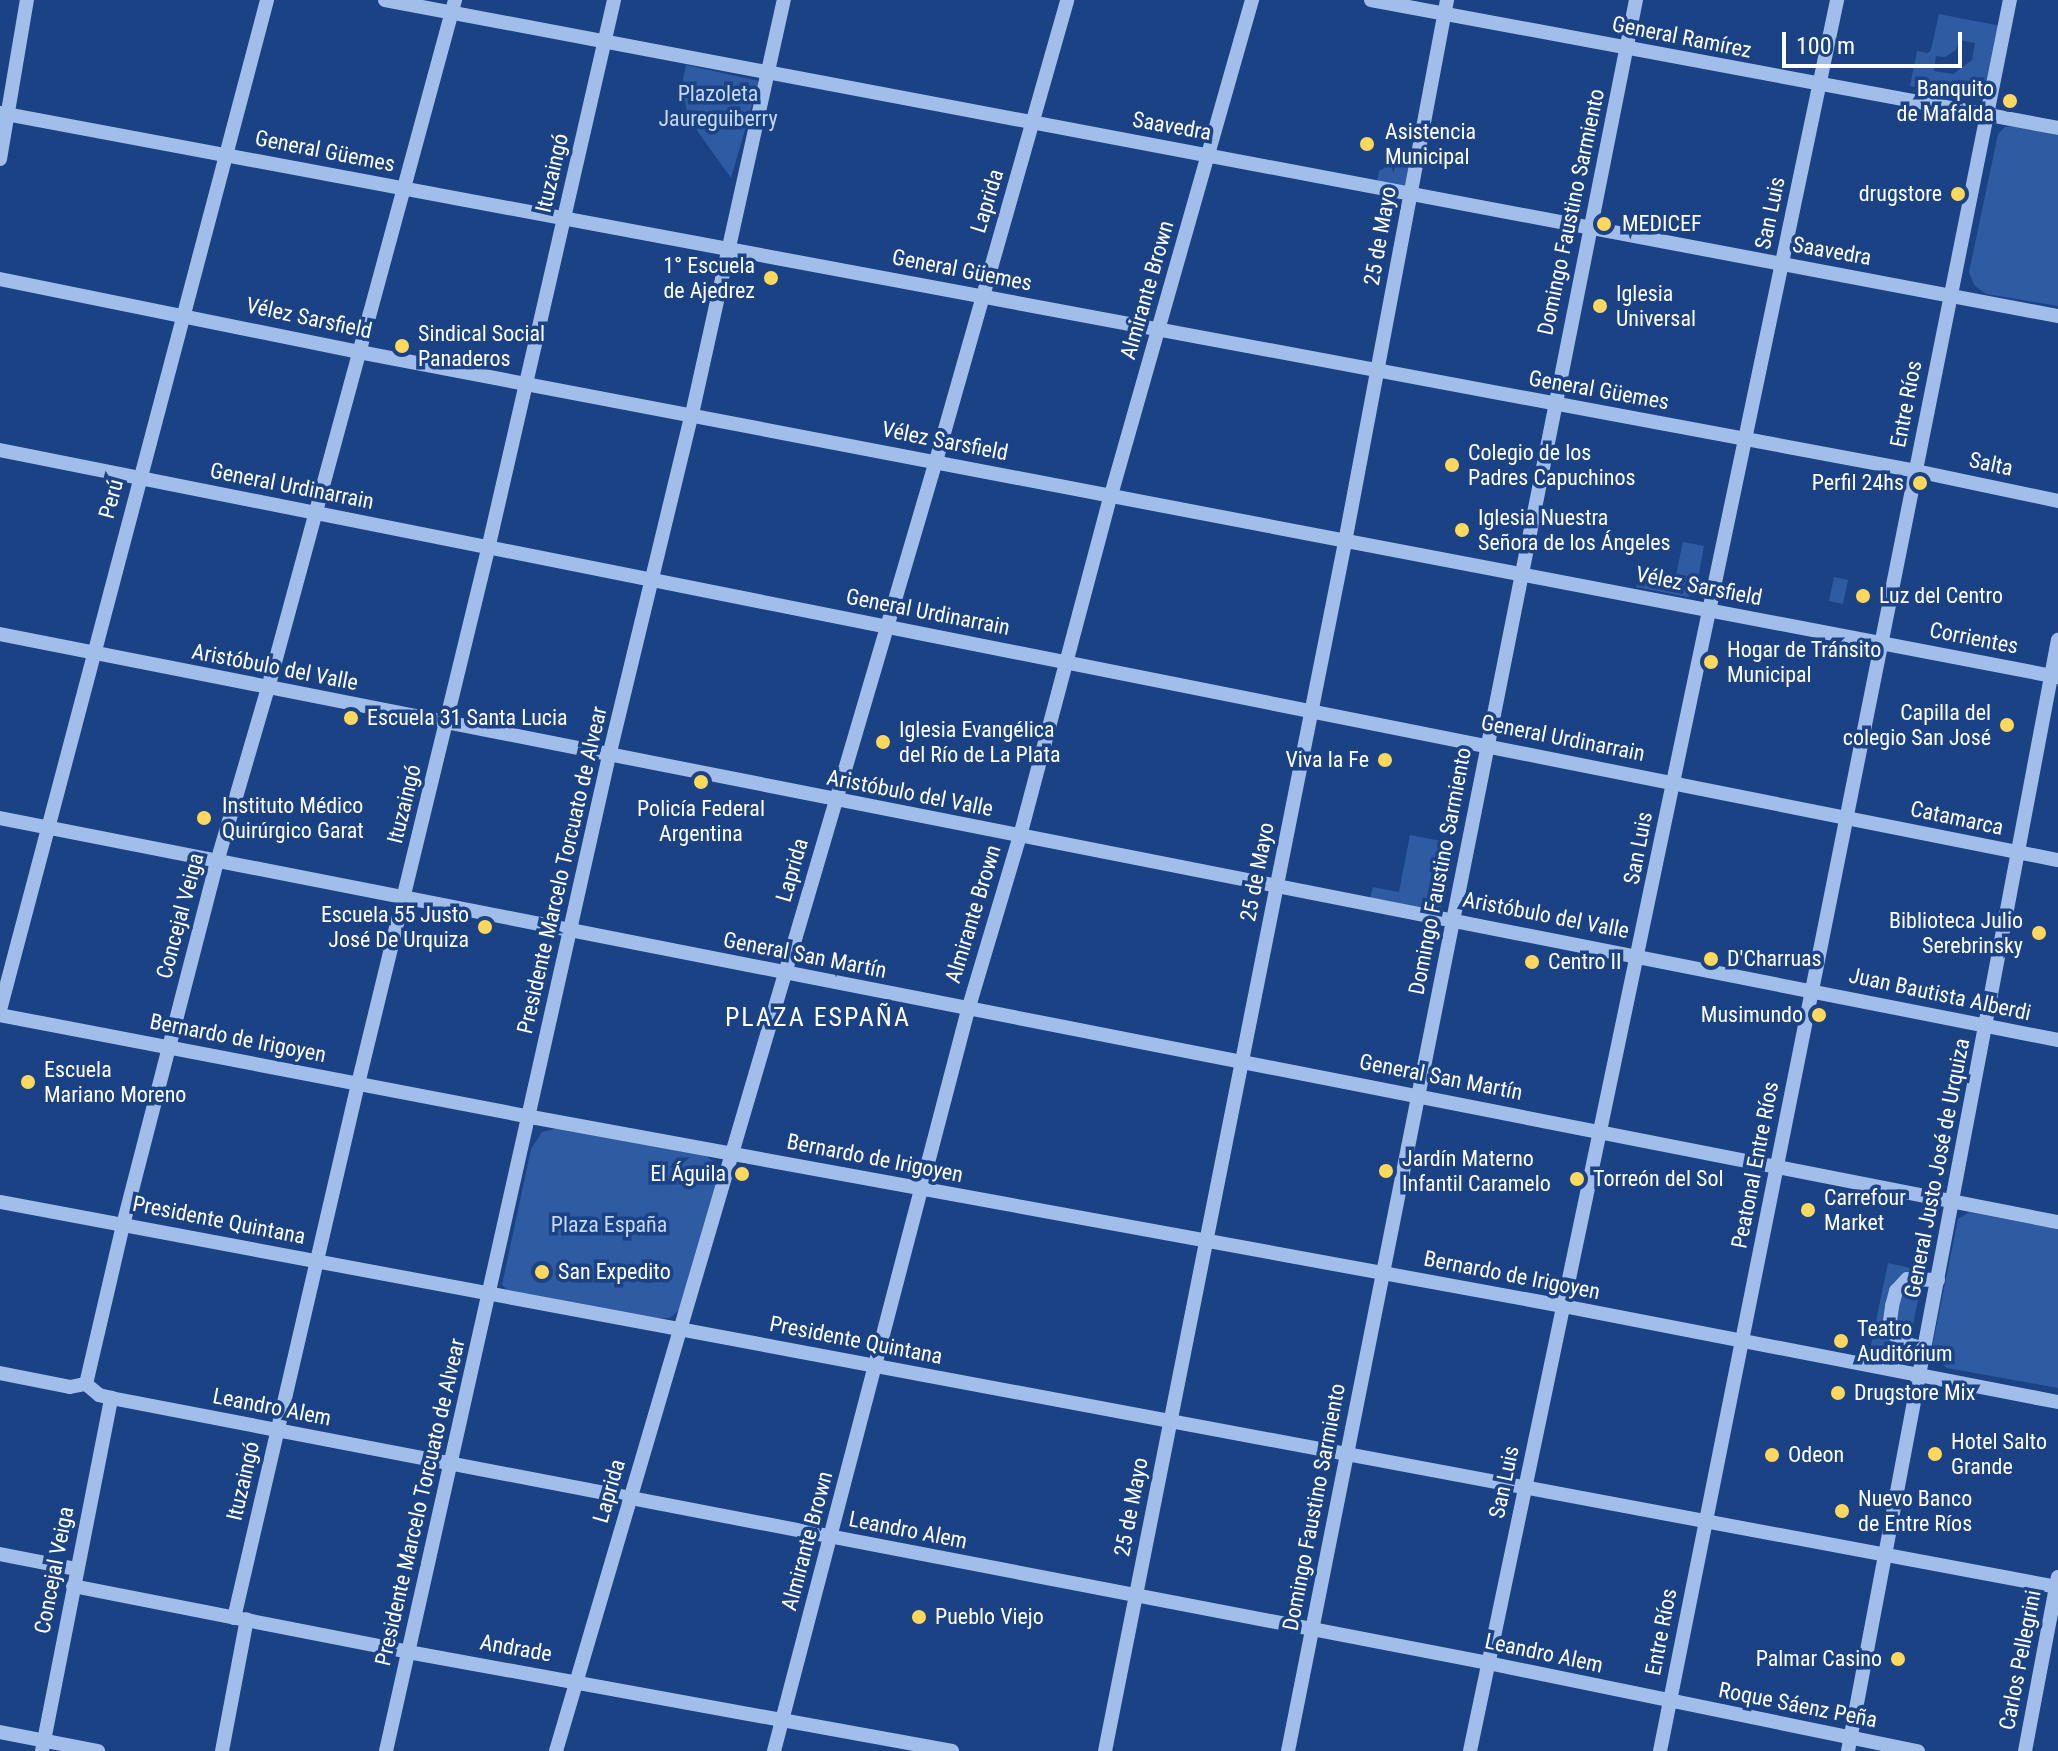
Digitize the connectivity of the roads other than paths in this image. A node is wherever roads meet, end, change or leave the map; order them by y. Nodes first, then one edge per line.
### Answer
1 (27, 0) edge
2 (267, 0) edge
3 (385, 0) edge
4 (614, 0) edge
5 (784, 0) edge
6 (1067, 0) edge
7 (1252, 0) edge
8 (1371, 0) edge
9 (1447, 0) edge
10 (1636, 0) edge
11 (1837, 0) edge
12 (2010, 0) edge
13 (453, 6) edge
14 (1444, 15) junction
15 (605, 43) junction
16 (1627, 49) junction
17 (767, 73) junction
18 (1820, 85) junction
19 (4, 114) edge
20 (1987, 115) junction
21 (1033, 123) junction
22 (2058, 128) edge
23 (226, 155) junction
24 (1207, 155) junction
25 (0, 159) edge
26 (404, 189) junction
27 (1409, 194) junction
28 (564, 220) junction
29 (1591, 228) junction
30 (727, 249) junction
31 (1781, 265) junction
32 (0, 279) edge
33 (1950, 295) junction
34 (981, 296) junction
35 (185, 314) junction
36 (2058, 316) edge
37 (1159, 329) junction
38 (359, 352) junction
39 (1377, 372) junction
40 (525, 384) junction
41 (1554, 403) junction
42 (692, 414) junction
43 (1745, 439) junction
44 (0, 450) edge
45 (936, 461) junction
46 (1916, 471) junction
47 (139, 478) junction
48 (1111, 495) junction
49 (2058, 501) edge
50 (315, 513) junction
51 (1345, 542) junction
52 (488, 549) junction
53 (1520, 575) junction
54 (653, 580) junction
55 (1709, 610) junction
56 (885, 626) junction
57 (0, 634) edge
58 (2058, 640) edge
59 (1881, 643) junction
60 (93, 652) junction
61 (1067, 662) junction
62 (2055, 677) edge
63 (268, 688) junction
64 (1312, 711) junction
65 (447, 724) junction
66 (1488, 746) junction
67 (609, 756) junction
68 (1673, 783) junction
69 (835, 801) junction
70 (1847, 817) junction
71 (0, 818) edge
72 (47, 827) junction
73 (1020, 836) junction
74 (2018, 853) junction
75 (2058, 860) edge
76 (217, 862) junction
77 (1277, 887) junction
78 (403, 897) junction
79 (1454, 920) junction
80 (571, 930) junction
81 (1638, 955) junction
82 (786, 974) junction
83 (1813, 990) junction
84 (968, 1010) junction
85 (0, 1012) edge
86 (1986, 1028) junction
87 (2058, 1040) edge
88 (169, 1047) junction
89 (1242, 1060) junction
90 (358, 1084) junction
91 (1418, 1095) junction
92 (531, 1117) junction
93 (1601, 1131) junction
94 (732, 1153) junction
95 (1778, 1164) junction
96 (922, 1189) junction
97 (1952, 1199) junction
98 (0, 1202) edge
99 (2058, 1222) edge
100 (123, 1225) junction
101 (1206, 1242) junction
102 (317, 1261) junction
103 (1383, 1273) junction
104 (1938, 1280) junction
105 (489, 1293) junction
106 (1563, 1306) junction
107 (680, 1329) junction
108 (1742, 1341) junction
109 (1926, 1349) junction
110 (875, 1365) junction
111 (0, 1373) edge
112 (1921, 1375) junction
113 (86, 1384) junction
114 (111, 1398) junction
115 (2058, 1402) edge
116 (1170, 1421) junction
117 (277, 1430) junction
118 (1347, 1453) junction
119 (451, 1464) junction
120 (1525, 1487) junction
121 (629, 1499) junction
122 (1704, 1521) junction
123 (830, 1538) junction
124 (0, 1554) edge
125 (1886, 1555) junction
126 (76, 1569) junction
127 (2057, 1584) edge
128 (73, 1586) junction
129 (1136, 1596) junction
130 (240, 1618) junction
131 (1312, 1630) junction
132 (408, 1652) junction
133 (1488, 1663) junction
134 (576, 1681) junction
135 (1669, 1703) junction
136 (783, 1719) junction
137 (0, 1732) edge
138 (1849, 1744) edge
139 (42, 1746) edge
140 (934, 1749) edge
141 (98, 1751) edge
142 (222, 1751) edge
143 (386, 1751) edge
144 (556, 1751) edge
145 (774, 1751) edge
146 (952, 1751) edge
147 (1105, 1751) edge
148 (1288, 1751) edge
149 (1470, 1751) edge
150 (1660, 1751) edge
151 (1918, 1751) edge
152 (2025, 1751) edge

1 - 19 street
2 - 23 street, Perú
3 - 13 street, Saavedra
4 - 15 street, Ituzaingó
5 - 17 street, Presidente Marcelo Torcuato de Alvear
6 - 21 street, Laprida
7 - 24 street, Almirante Brown
8 - 14 street, General Ramírez
9 - 14 street, 25 de Mayo
10 - 16 street, Domingo Faustino Sarmiento
11 - 18 street, San Luis
12 - 20 street, Entre Ríos
13 - 15 street, Saavedra
13 - 26 street, Concejal Veiga
14 - 16 street, General Ramírez
14 - 27 street, 25 de Mayo
15 - 17 street, Saavedra
15 - 28 street, Ituzaingó
16 - 18 street, General Ramírez
16 - 29 street, Domingo Faustino Sarmiento
17 - 21 street, Saavedra
17 - 30 street, Presidente Marcelo Torcuato de Alvear
18 - 20 street, General Ramírez
18 - 31 street, San Luis
19 - 23 street, General Güemes
19 - 25 street
20 - 22 street, General Ramírez
20 - 33 street, Entre Ríos
21 - 24 street, Saavedra
21 - 34 street, Laprida
23 - 26 street, General Güemes
23 - 35 street, Perú
24 - 27 street, Saavedra
24 - 37 street, Almirante Brown
26 - 28 street, General Güemes
26 - 38 street, Concejal Veiga
27 - 29 street, Saavedra
27 - 39 street, 25 de Mayo
28 - 30 street, General Güemes
28 - 40 street, Ituzaingó
29 - 31 street, Saavedra
29 - 41 street, Domingo Faustino Sarmiento
30 - 34 street, General Güemes
30 - 42 street, Presidente Marcelo Torcuato de Alvear
31 - 33 street, Saavedra
31 - 43 street, San Luis
32 - 35 street, Vélez Sarsfield
33 - 36 street, Saavedra
33 - 46 street, Entre Ríos
34 - 37 street, General Güemes
34 - 45 street, Laprida
35 - 38 street, Vélez Sarsfield
35 - 47 street, Perú
37 - 39 street, General Güemes
37 - 48 street, Almirante Brown
38 - 40 street, Vélez Sarsfield
38 - 50 street, Concejal Veiga
39 - 41 street, General Güemes
39 - 51 street, 25 de Mayo
40 - 42 street, Vélez Sarsfield
40 - 52 street, Ituzaingó
41 - 43 street, General Güemes
41 - 53 street, Domingo Faustino Sarmiento
42 - 45 street, Vélez Sarsfield
42 - 54 street, Presidente Marcelo Torcuato de Alvear
43 - 46 street, General Güemes
43 - 55 street, San Luis
44 - 47 street, General Urdinarrain
45 - 48 street, Vélez Sarsfield
45 - 56 street, Laprida
46 - 49 street, Salta
46 - 59 street, Entre Ríos
47 - 50 street, General Urdinarrain
47 - 60 street, Perú
48 - 51 street, Vélez Sarsfield
48 - 61 street, Almirante Brown
50 - 52 street, General Urdinarrain
50 - 63 street, Concejal Veiga
51 - 53 street, Vélez Sarsfield
51 - 64 street, 25 de Mayo
52 - 54 street, General Urdinarrain
52 - 65 street, Ituzaingó
53 - 55 street, Vélez Sarsfield
53 - 66 street, Domingo Faustino Sarmiento
54 - 56 street, General Urdinarrain
54 - 67 street, Presidente Marcelo Torcuato de Alvear
55 - 59 street, Vélez Sarsfield
55 - 68 street, San Luis
56 - 61 street, General Urdinarrain
56 - 69 street, Laprida
57 - 60 street, Aristóbulo del Valle
58 - 62 street, General Justo José de Urquiza
59 - 62 street, Corrientes
59 - 70 street, Entre Ríos
60 - 63 street, Aristóbulo del Valle
60 - 72 street, Perú
61 - 64 street, General Urdinarrain
61 - 73 street, Almirante Brown
62 - 74 street, General Justo José de Urquiza
63 - 65 street, Aristóbulo del Valle
63 - 76 street, Concejal Veiga
64 - 66 street, General Urdinarrain
64 - 77 street, 25 de Mayo
65 - 67 street, Aristóbulo del Valle
65 - 78 street, Ituzaingó
66 - 68 street, General Urdinarrain
66 - 79 street, Domingo Faustino Sarmiento
67 - 69 street, Aristóbulo del Valle
67 - 80 street, Presidente Marcelo Torcuato de Alvear
68 - 70 street, General Urdinarrain
68 - 81 street, San Luis
69 - 73 street, Aristóbulo del Valle
69 - 82 street, Laprida
70 - 74 street, Catamarca
70 - 83 street, Peatonal Entre Ríos
71 - 72 street, General San Martín
72 - 76 street, General San Martín
72 - 85 street, Perú
73 - 77 street, Aristóbulo del Valle
73 - 84 street, Almirante Brown
74 - 75 street, Catamarca
74 - 86 street, General Justo José de Urquiza
76 - 78 street, General San Martín
76 - 88 street, Concejal Veiga
77 - 79 street, Aristóbulo del Valle
77 - 89 street, 25 de Mayo
78 - 80 street, General San Martín
78 - 90 street, Ituzaingó
79 - 81 street, Aristóbulo del Valle
79 - 91 street, Domingo Faustino Sarmiento
80 - 82 street, General San Martín
80 - 92 street, Presidente Marcelo Torcuato de Alvear
81 - 83 street, Aristóbulo del Valle
81 - 93 street, San Luis
82 - 84 street, General San Martín
82 - 94 street, Laprida
83 - 86 street, Juan Bautista Alberdi
83 - 95 street, Peatonal Entre Ríos
84 - 89 street, General San Martín
84 - 96 street, Almirante Brown
85 - 88 street, Bernardo de Irigoyen
86 - 87 street, Juan Bautista Alberdi
86 - 97 street, General Justo José de Urquiza
88 - 90 street, Bernardo de Irigoyen
88 - 100 street, Concejal Veiga
89 - 91 street, General San Martín
89 - 101 street, 25 de Mayo
90 - 92 street, Bernardo de Irigoyen
90 - 102 street, Ituzaingó
91 - 93 street, General San Martín
91 - 103 street, Domingo Faustino Sarmiento
92 - 94 street, Bernardo de Irigoyen
92 - 105 street, Presidente Marcelo Torcuato de Alvear
93 - 95 street, General San Martín
93 - 106 street, San Luis
94 - 96 street, Bernardo de Irigoyen
94 - 107 street, Laprida
95 - 97 street, General San Martín
95 - 108 street, Peatonal Entre Ríos
96 - 101 street, Bernardo de Irigoyen
96 - 110 street, Almirante Brown
97 - 99 street, General San Martín
97 - 104 street, General Justo José de Urquiza
98 - 100 street, Presidente Quintana
100 - 102 street, Presidente Quintana
100 - 113 street, Concejal Veiga
101 - 103 street, Bernardo de Irigoyen
101 - 116 street, 25 de Mayo
102 - 105 street, Presidente Quintana
102 - 117 street, Ituzaingó
103 - 106 street, Bernardo de Irigoyen
103 - 118 street, Domingo Faustino Sarmiento
104 - 109 street, General Justo José de Urquiza
104 - 109 street
105 - 107 street, Presidente Quintana
105 - 119 street, Presidente Marcelo Torcuato de Alvear
106 - 108 street, Bernardo de Irigoyen
106 - 120 street, San Luis
107 - 110 street, Presidente Quintana
107 - 121 street, Laprida
108 - 112 street, Bernardo de Irigoyen
108 - 122 street, Peatonal Entre Ríos
109 - 112 street, General Justo José de Urquiza
110 - 116 street, Presidente Quintana
110 - 123 street, Almirante Brown
111 - 113 street, Leandro Alem
112 - 115 street, Bernardo de Irigoyen
112 - 125 street, General Justo José de Urquiza
113 - 114 street, Leandro Alem
114 - 117 street, Leandro Alem
114 - 126 street, Concejal Veiga
116 - 118 street, Presidente Quintana
116 - 129 street, 25 de Mayo
117 - 119 street, Leandro Alem
117 - 130 street, Ituzaingó
118 - 120 street, Presidente Quintana
118 - 131 street, Domingo Faustino Sarmiento
119 - 121 street, Leandro Alem
119 - 132 street, Presidente Marcelo Torcuato de Alvear
120 - 122 street, Presidente Quintana
120 - 133 street, San Luis
121 - 123 street, Leandro Alem
121 - 134 street, Laprida
122 - 125 street, Presidente Quintana
122 - 135 street, Entre Ríos
123 - 129 street, Leandro Alem
123 - 136 street, Almirante Brown
124 - 126 street
125 - 127 street, Presidente Quintana
125 - 138 street, General Justo José de Urquiza
126 - 128 street, Concejal Veiga
127 - 152 street, Carlos Pellegrini
128 - 130 street, Andrade
128 - 139 street, Concejal Veiga
129 - 131 street, Leandro Alem
129 - 147 street, 25 de Mayo
130 - 132 street, Andrade
130 - 142 street, Ituzaingó
131 - 133 street, Leandro Alem
131 - 148 street, Domingo Faustino Sarmiento
132 - 134 street, Andrade
132 - 143 street, Presidente Marcelo Torcuato de Alvear
133 - 135 street, Leandro Alem
133 - 149 street, San Luis
134 - 136 street, Andrade
134 - 144 street, Laprida
135 - 138 street, Roque Sáenz Peña
135 - 150 street, Entre Ríos
136 - 140 street, Andrade
136 - 145 street, Almirante Brown
137 - 139 street
138 - 151 street, Roque Sáenz Peña
139 - 141 street
140 - 146 street, Andrade

